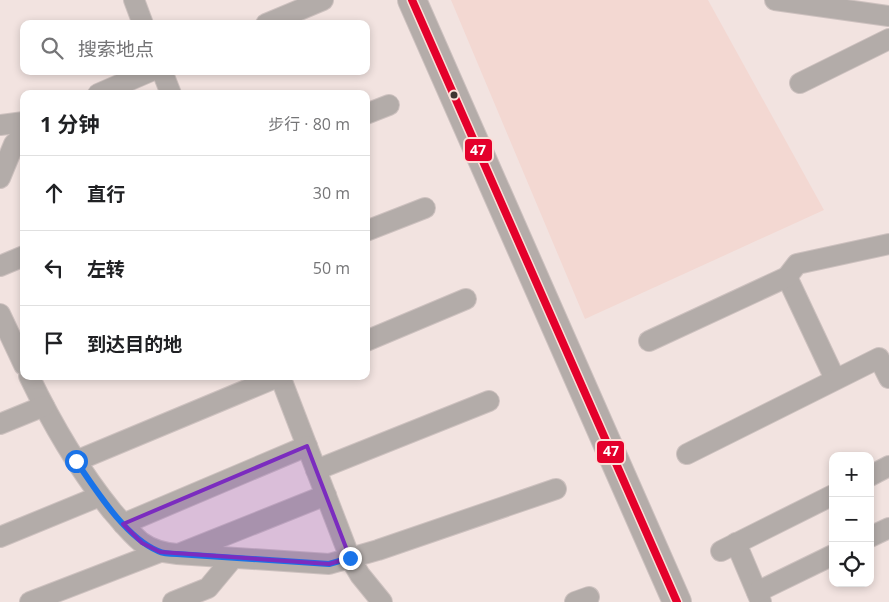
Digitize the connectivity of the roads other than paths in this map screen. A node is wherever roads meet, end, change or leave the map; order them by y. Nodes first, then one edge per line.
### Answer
1 (134, 0) edge
2 (324, 0) edge
3 (412, 0) edge
4 (775, 0) edge
5 (821, 3) edge
6 (889, 16) edge
7 (142, 20) edge
8 (276, 20) edge
9 (889, 39) edge
10 (142, 75) edge
11 (164, 75) edge
12 (800, 83) dead end
13 (107, 90) edge
14 (169, 90) edge
15 (389, 105) dead end
16 (370, 112) edge
17 (20, 122) edge
18 (0, 125) edge
19 (20, 138) edge
20 (0, 178) edge
21 (425, 208) dead end
22 (370, 229) edge
23 (889, 244) edge
24 (20, 258) edge
25 (0, 266) edge
26 (787, 277) junction
27 (466, 299) dead end
28 (0, 314) edge
29 (370, 339) edge
30 (649, 341) dead end
31 (20, 356) edge
32 (889, 377) edge
33 (835, 379) junction
34 (31, 380) edge
35 (270, 380) edge
36 (282, 380) edge
37 (489, 401) dead end
38 (44, 406) junction
39 (0, 424) edge
40 (307, 446) junction
41 (687, 454) dead end
42 (76, 461) junction
43 (889, 466) edge
44 (316, 470) junction
45 (874, 474) edge
46 (556, 489) dead end
47 (326, 495) junction
48 (100, 496) junction
49 (829, 497) edge
50 (123, 524) junction
51 (889, 528) edge
52 (874, 535) edge
53 (0, 536) edge
54 (168, 553) junction
55 (829, 557) edge
56 (233, 558) junction
57 (350, 558) junction
58 (759, 597) edge
59 (30, 602) edge
60 (173, 602) edge
61 (382, 602) edge
62 (677, 602) edge

1 - 7 street
2 - 8 street
3 - 62 street
4 - 5 street
5 - 6 street
9 - 12 street
10 - 13 street
11 - 14 street
15 - 16 street
17 - 18 street
19 - 20 street
21 - 22 street
23 - 26 street
24 - 25 street
26 - 30 street
26 - 33 street
27 - 29 street
28 - 31 street
32 - 33 street
33 - 41 street
34 - 38 street
35 - 42 street
36 - 40 street
37 - 44 street
38 - 39 street
38 - 42 street
40 - 44 street
40 - 50 street
42 - 48 street
43 - 45 street
44 - 47 street
46 - 57 street
47 - 54 street
47 - 57 street
48 - 50 street
48 - 53 street
49 - 58 street
50 - 54 street
51 - 52 street
54 - 56 street
54 - 59 street
55 - 58 street
56 - 57 street
56 - 60 street
57 - 61 street

